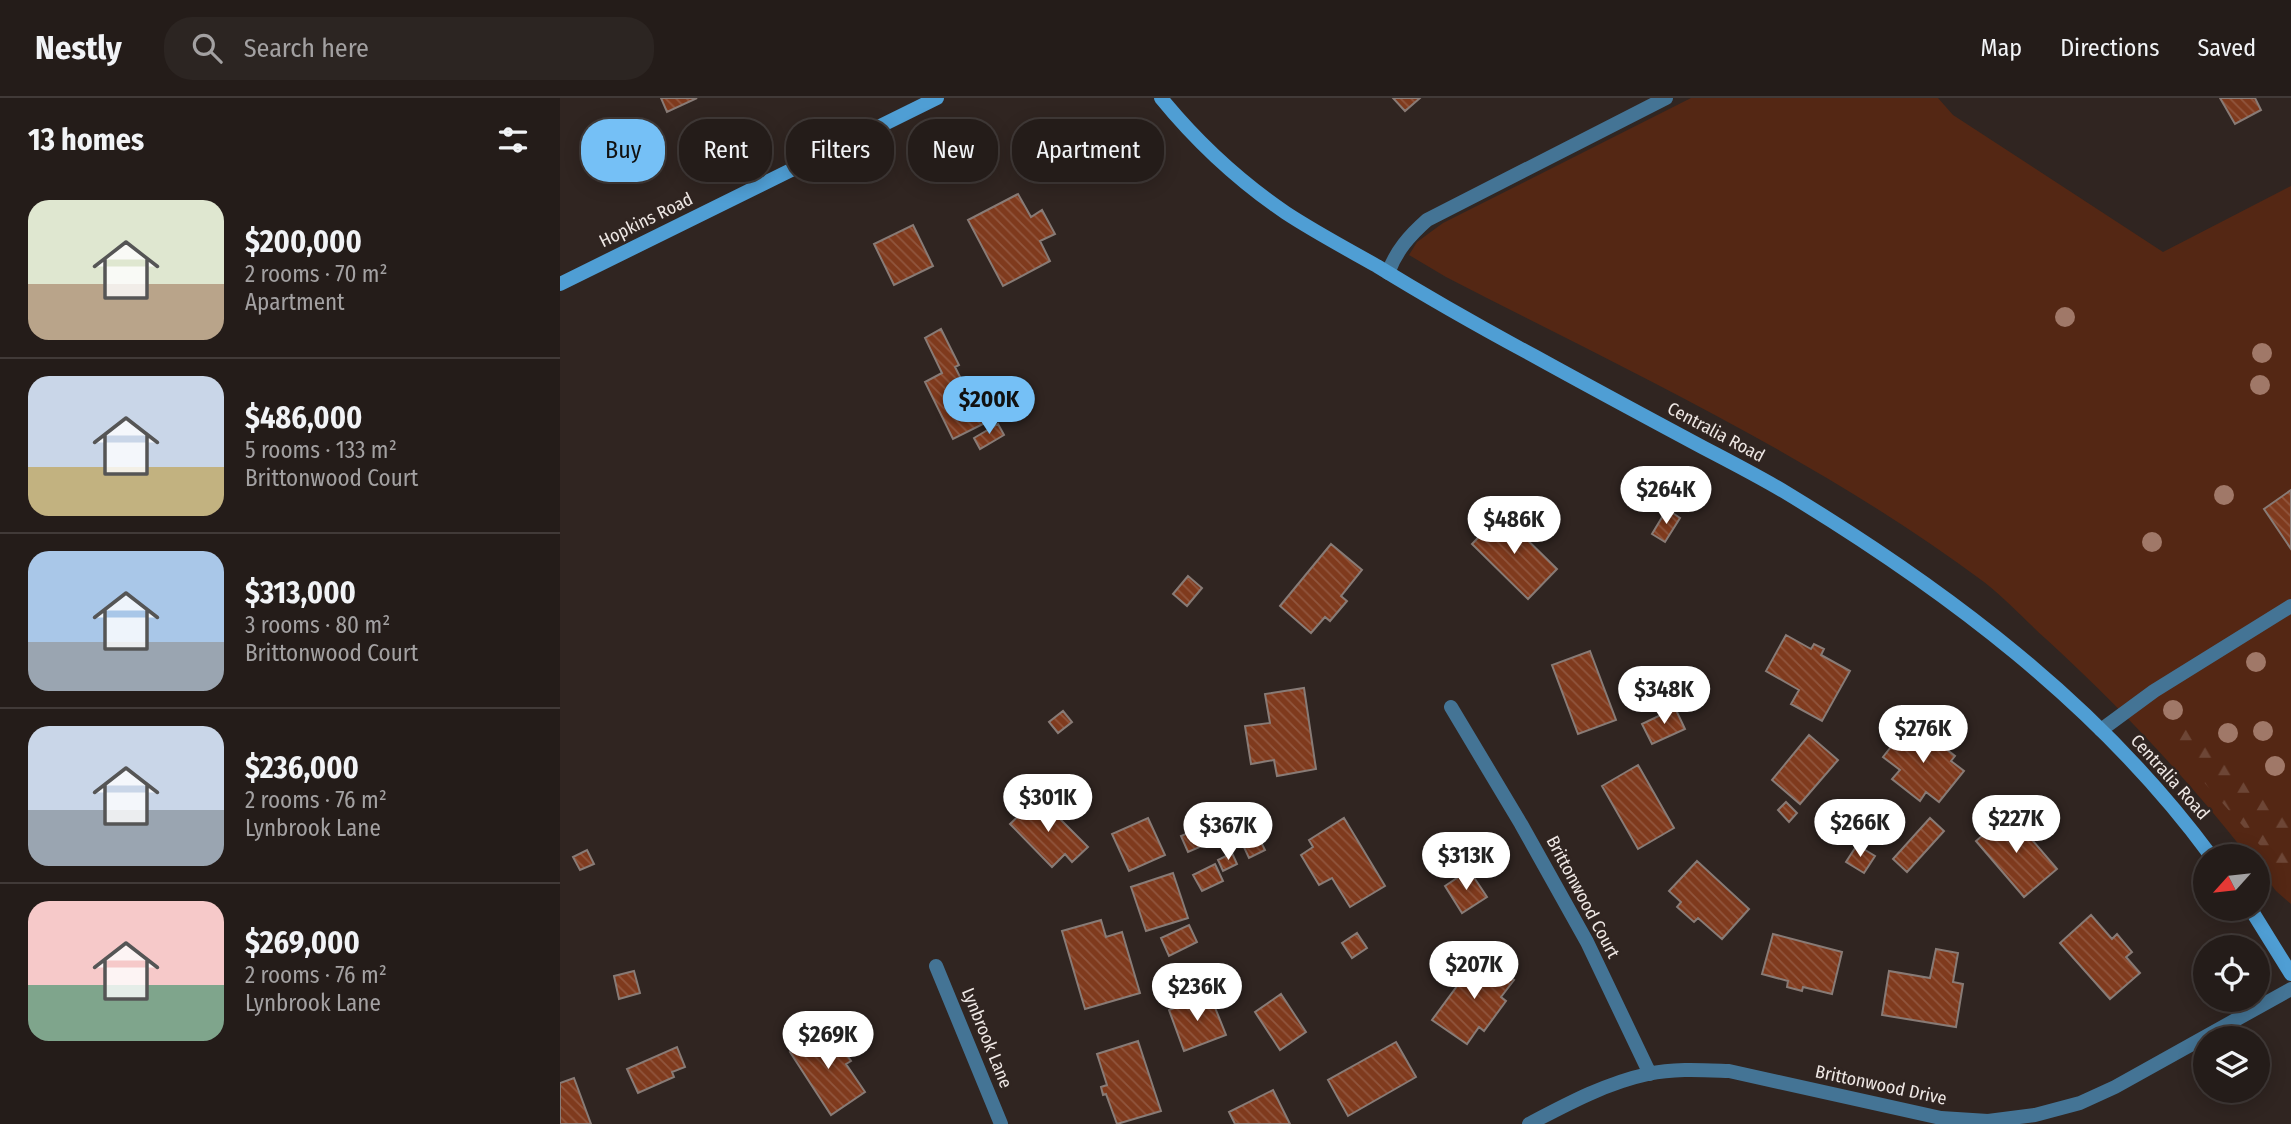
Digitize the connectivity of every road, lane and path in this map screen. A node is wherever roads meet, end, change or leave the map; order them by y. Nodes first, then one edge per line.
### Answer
1 (937, 98) edge
2 (1161, 98) edge
3 (1666, 98) edge
4 (1388, 273) junction
5 (560, 284) edge
6 (2291, 606) edge
7 (1451, 708) dead end
8 (2101, 730) junction
9 (2201, 844) edge
10 (2258, 921) edge
11 (936, 966) dead end
12 (2291, 974) edge
13 (2291, 989) edge
14 (1650, 1074) junction
15 (1001, 1124) edge
16 (1529, 1124) edge

1 - 5 main road, Hopkins Road
2 - 4 main road, Centralia Road
3 - 4 street
4 - 8 main road, Centralia Road
6 - 8 street
7 - 14 street, Brittonwood Court
8 - 9 main road, Centralia Road
10 - 12 main road
11 - 15 street, Lynbrook Lane
13 - 14 street, Brittonwood Drive
14 - 16 street, Brittonwood Drive

